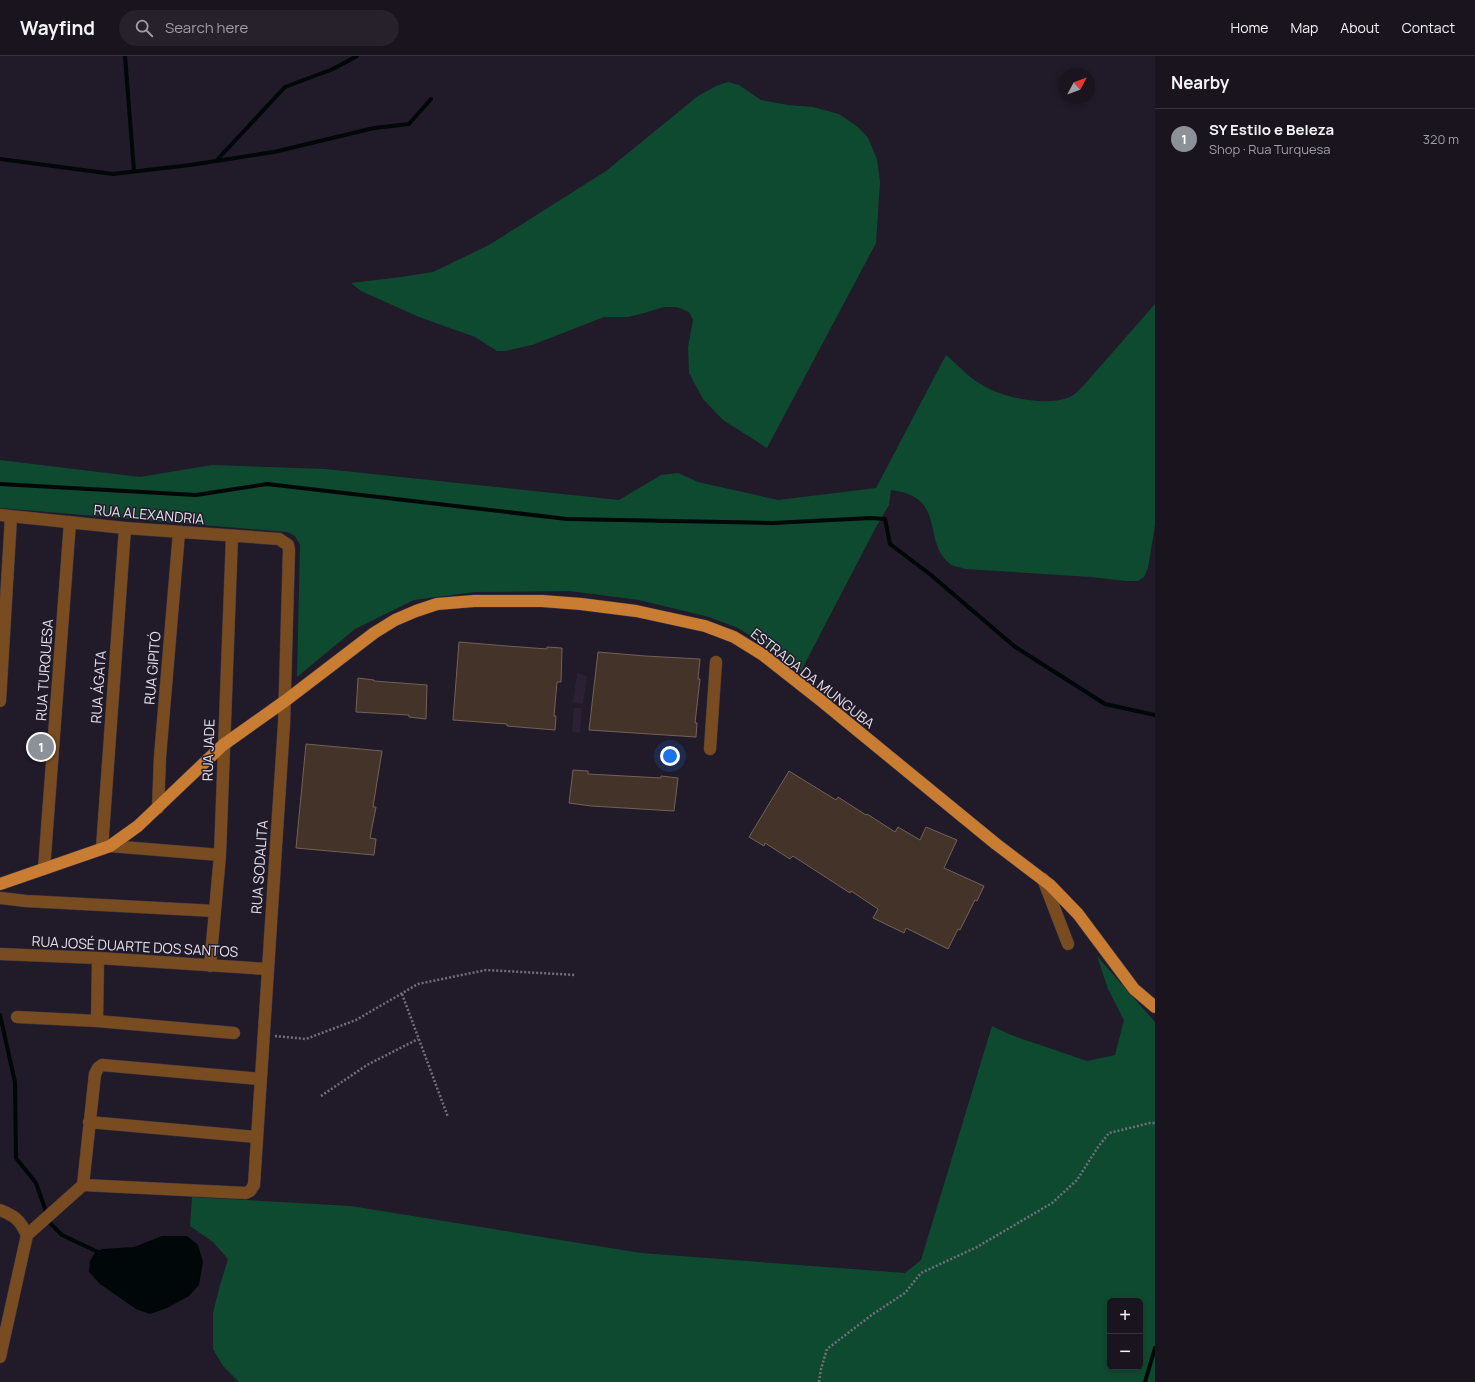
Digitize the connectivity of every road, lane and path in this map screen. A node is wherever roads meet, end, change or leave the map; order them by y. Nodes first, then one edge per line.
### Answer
1 (6, 516) edge
2 (70, 522) junction
3 (125, 528) junction
4 (179, 532) junction
5 (232, 536) junction
6 (289, 550) joint
7 (716, 662) dead end
8 (0, 701) edge
9 (284, 701) junction
10 (223, 745) junction
11 (710, 749) dead end
12 (158, 808) junction
13 (106, 847) junction
14 (220, 855) junction
15 (44, 869) junction
16 (1043, 879) junction
17 (0, 884) edge
18 (0, 898) edge
19 (215, 911) junction
20 (1068, 944) dead end
21 (0, 954) edge
22 (98, 958) junction
23 (210, 966) junction
24 (267, 969) junction
25 (576, 975) dead end
26 (402, 994) junction
27 (1155, 1007) edge
28 (17, 1017) dead end
29 (97, 1022) junction
30 (234, 1033) dead end
31 (264, 1035) junction
32 (418, 1039) junction
33 (260, 1079) junction
34 (321, 1096) dead end
35 (448, 1117) dead end
36 (89, 1122) junction
37 (1155, 1123) edge
38 (256, 1137) junction
39 (83, 1185) junction
40 (0, 1210) edge
41 (26, 1236) junction
42 (0, 1357) edge
43 (819, 1382) edge

1 - 2 street, RUA ALEXANDRIA
1 - 8 street
2 - 3 street, RUA ALEXANDRIA
2 - 15 street, RUA TURQUESA
3 - 4 street, RUA ALEXANDRIA
3 - 13 street, RUA ÁGATA
4 - 5 street, RUA ALEXANDRIA
4 - 12 street, RUA GIPITÓ
5 - 6 street, RUA ALEXANDRIA
5 - 10 street, RUA JADE
6 - 9 street, RUA SODALITA
7 - 11 street
9 - 10 main road, ESTRADA DA MUNGUBA
9 - 16 main road, ESTRADA DA MUNGUBA
9 - 24 street, RUA SODALITA
10 - 12 main road, ESTRADA DA MUNGUBA
10 - 14 street, RUA JADE
12 - 13 main road, ESTRADA DA MUNGUBA
13 - 14 street
13 - 15 main road, ESTRADA DA MUNGUBA
14 - 19 street, RUA JADE
15 - 17 main road, ESTRADA DA MUNGUBA
16 - 20 street
16 - 27 main road, ESTRADA DA MUNGUBA
18 - 19 street
19 - 23 street, RUA JADE
21 - 22 street, RUA JOSÉ DUARTE DOS SANTOS
22 - 23 street, RUA JOSÉ DUARTE DOS SANTOS
22 - 29 street
23 - 24 street, RUA JOSÉ DUARTE DOS SANTOS
24 - 31 street, RUA SODALITA
25 - 26 path
26 - 31 path
26 - 32 path
28 - 29 street
29 - 30 street
31 - 33 street, RUA SODALITA
32 - 34 path
32 - 35 path
33 - 36 street
33 - 38 street, RUA SODALITA
36 - 38 street
36 - 39 street
37 - 43 path
38 - 39 street, RUA SODALITA
39 - 41 street
40 - 41 street
41 - 42 street

